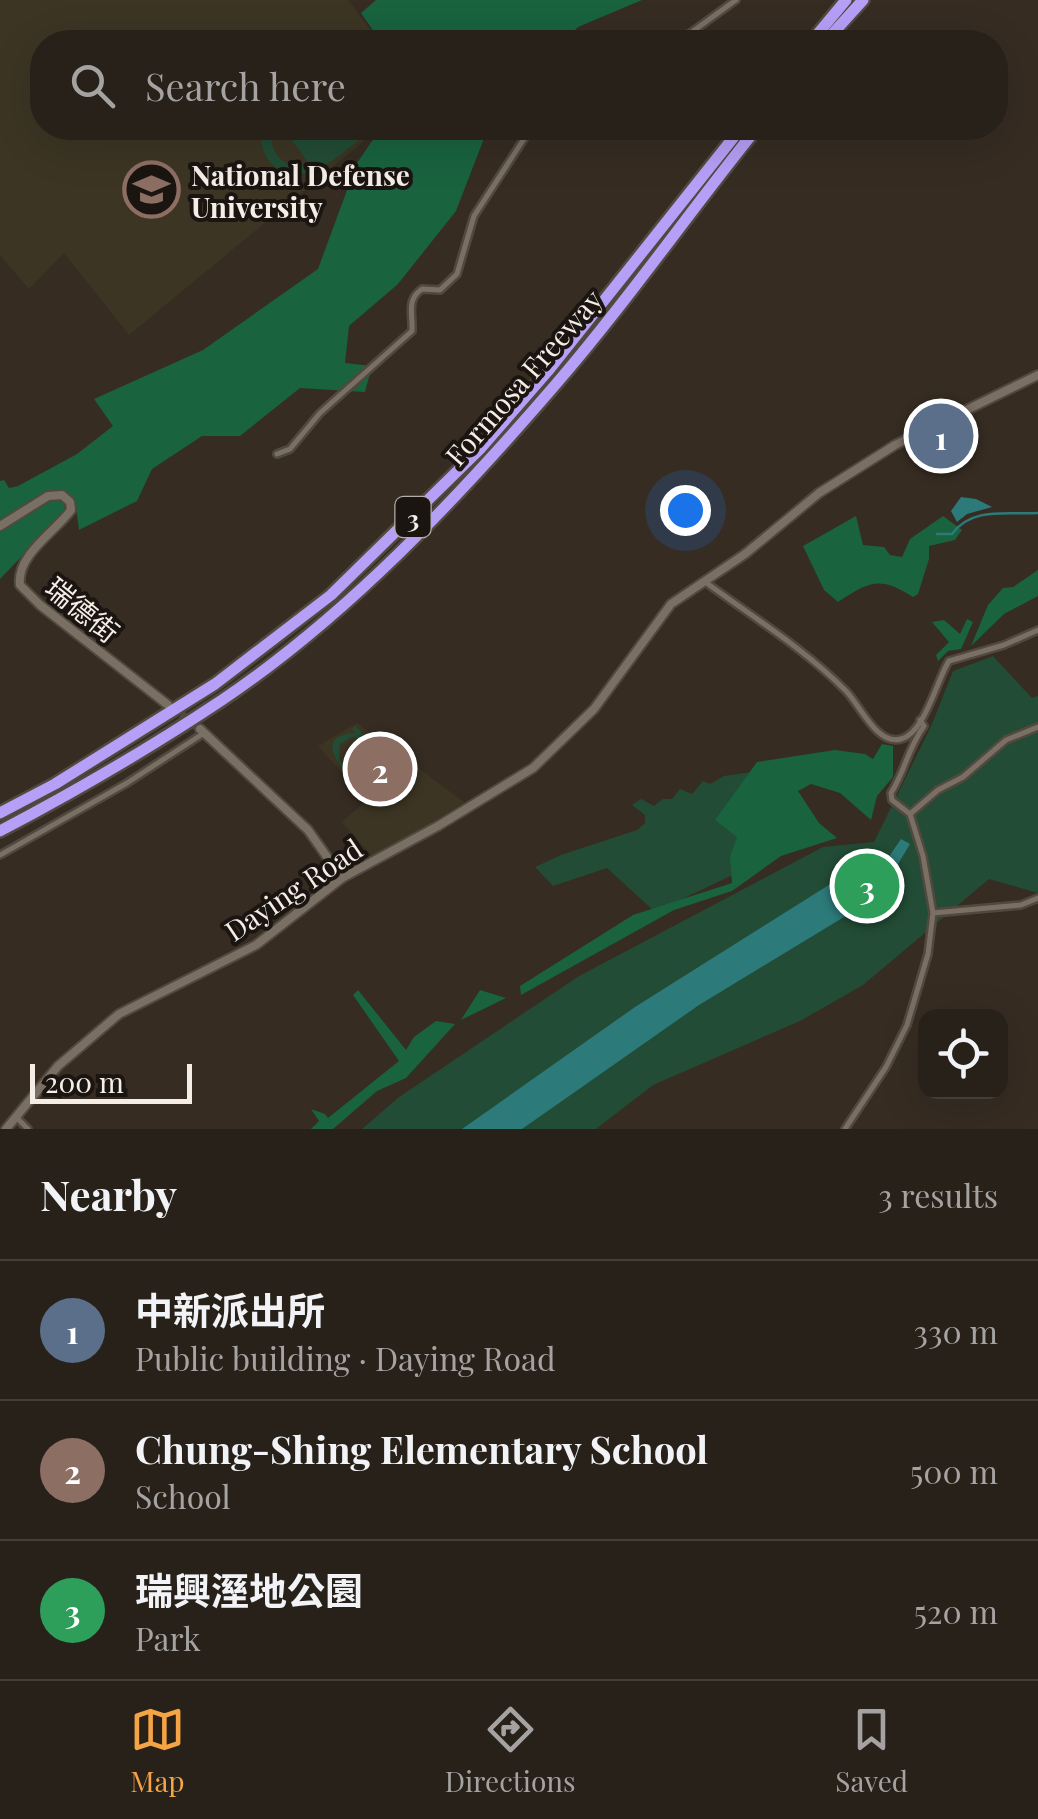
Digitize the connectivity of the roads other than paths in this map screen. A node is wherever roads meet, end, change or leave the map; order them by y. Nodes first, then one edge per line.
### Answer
1 (736, 0) edge
2 (846, 0) edge
3 (863, 0) edge
4 (690, 30) edge
5 (821, 30) edge
6 (836, 30) edge
7 (523, 140) edge
8 (731, 140) edge
9 (748, 140) edge
10 (1038, 375) edge
11 (277, 454) dead end
12 (0, 526) edge
13 (704, 581) junction
14 (1038, 630) edge
15 (168, 704) tunnel mouth
16 (920, 720) junction
17 (1038, 727) edge
18 (202, 731) joint
19 (0, 813) edge
20 (910, 814) junction
21 (0, 831) edge
22 (0, 855) edge
23 (342, 878) junction
24 (1038, 898) edge
25 (933, 913) junction
26 (16, 1117) junction
27 (6, 1129) edge
28 (28, 1129) edge
29 (846, 1129) edge

1 - 4 street
2 - 5 highway
3 - 6 highway
7 - 11 street
8 - 19 highway, Formosa Freeway / 3
9 - 21 highway, Formosa Freeway / 3
10 - 13 street, Daying Road
12 - 15 street, 瑞德街
13 - 16 street
13 - 23 street, Daying Road
14 - 16 street
16 - 20 street
17 - 20 street
18 - 22 street
18 - 23 street
20 - 25 street
23 - 26 street, Daying Road
24 - 25 street
25 - 29 street
26 - 27 street, Daying Road
26 - 28 street

